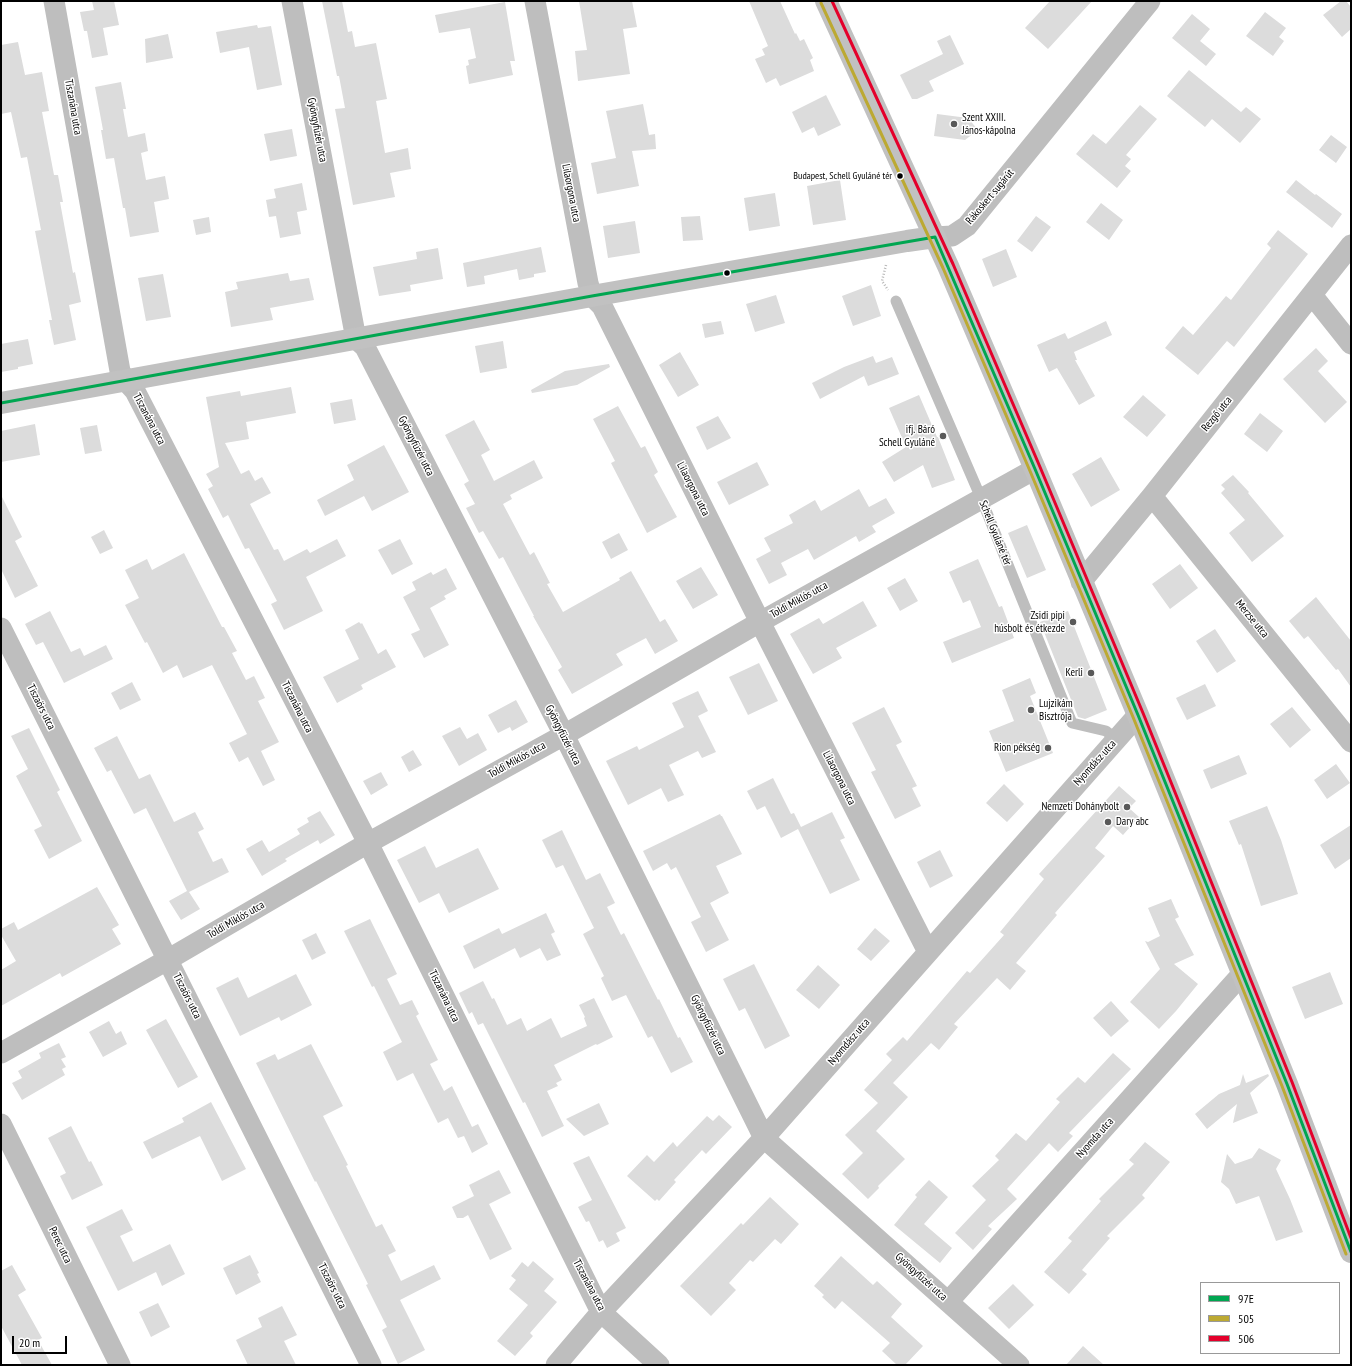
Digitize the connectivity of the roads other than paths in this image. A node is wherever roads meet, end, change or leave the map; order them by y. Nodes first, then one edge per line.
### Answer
1 (54, 1) edge
2 (292, 1) edge
3 (535, 1) edge
4 (826, 1) edge
5 (1150, 1) edge
6 (935, 237) junction
7 (1351, 245) edge
8 (1312, 295) junction
9 (592, 296) junction
10 (896, 301) road end
11 (356, 339) junction
12 (1351, 344) edge
13 (126, 380) junction
14 (1, 403) edge
15 (1035, 469) junction
16 (1152, 496) junction
17 (981, 498) junction
18 (1081, 582) junction
19 (760, 622) junction
20 (1, 628) edge
21 (1138, 715) junction
22 (564, 735) junction
23 (1116, 739) junction
24 (1351, 742) edge
25 (368, 843) junction
26 (928, 952) junction
27 (168, 959) junction
28 (1242, 974) junction
29 (1, 1053) edge
30 (1, 1124) edge
31 (764, 1138) junction
32 (1351, 1252) edge
33 (948, 1302) junction
34 (601, 1312) junction
35 (120, 1365) edge
36 (371, 1365) edge
37 (556, 1365) edge
38 (659, 1365) edge
39 (1019, 1365) edge

1 - 13 street, Tiszanána utca
2 - 11 street, Gyöngyfüzér utca
3 - 9 street, Lilaorgona utca
4 - 6 main road
5 - 6 street, Rákoskert sugárút
6 - 9 main road, Rákoskert sugárút
6 - 15 main road
7 - 8 street, Rezgő utca
8 - 12 street
8 - 16 street, Rezgő utca
9 - 11 main road, Rákoskert sugárút
9 - 19 street, Lilaorgona utca
10 - 17 lane, Schell Gyuláné tér
11 - 13 main road, Rákoskert sugárút
11 - 22 street, Gyöngyfüzér utca
13 - 14 main road, Rákoskert sugárút
13 - 25 street, Tiszanána utca
15 - 17 street, Toldi Miklós utca
15 - 18 main road
16 - 18 street, Rezgő utca
16 - 24 street, Merzse utca
17 - 19 street, Toldi Miklós utca
17 - 23 lane, Schell Gyuláné tér
18 - 21 main road
19 - 22 street, Toldi Miklós utca
19 - 26 street, Lilaorgona utca
20 - 27 street, Tiszaörs utca
21 - 23 street, Nyomdász utca
21 - 28 main road
22 - 25 street, Toldi Miklós utca
22 - 31 street, Gyöngyfüzér utca
23 - 26 street, Nyomdász utca
25 - 27 street, Toldi Miklós utca
25 - 34 street, Tiszanána utca
26 - 31 street, Nyomdász utca
27 - 29 street, Toldi Miklós utca
27 - 36 street, Tiszaörs utca
28 - 32 main road
28 - 33 street, Nyomda utca
30 - 35 street, Perec utca
31 - 33 street, Gyöngyfüzér utca
31 - 34 street, Nyomdász utca
33 - 39 street, Gyöngyfüzér utca
34 - 37 street, Nyomdász utca
34 - 38 street, Tiszanána utca

